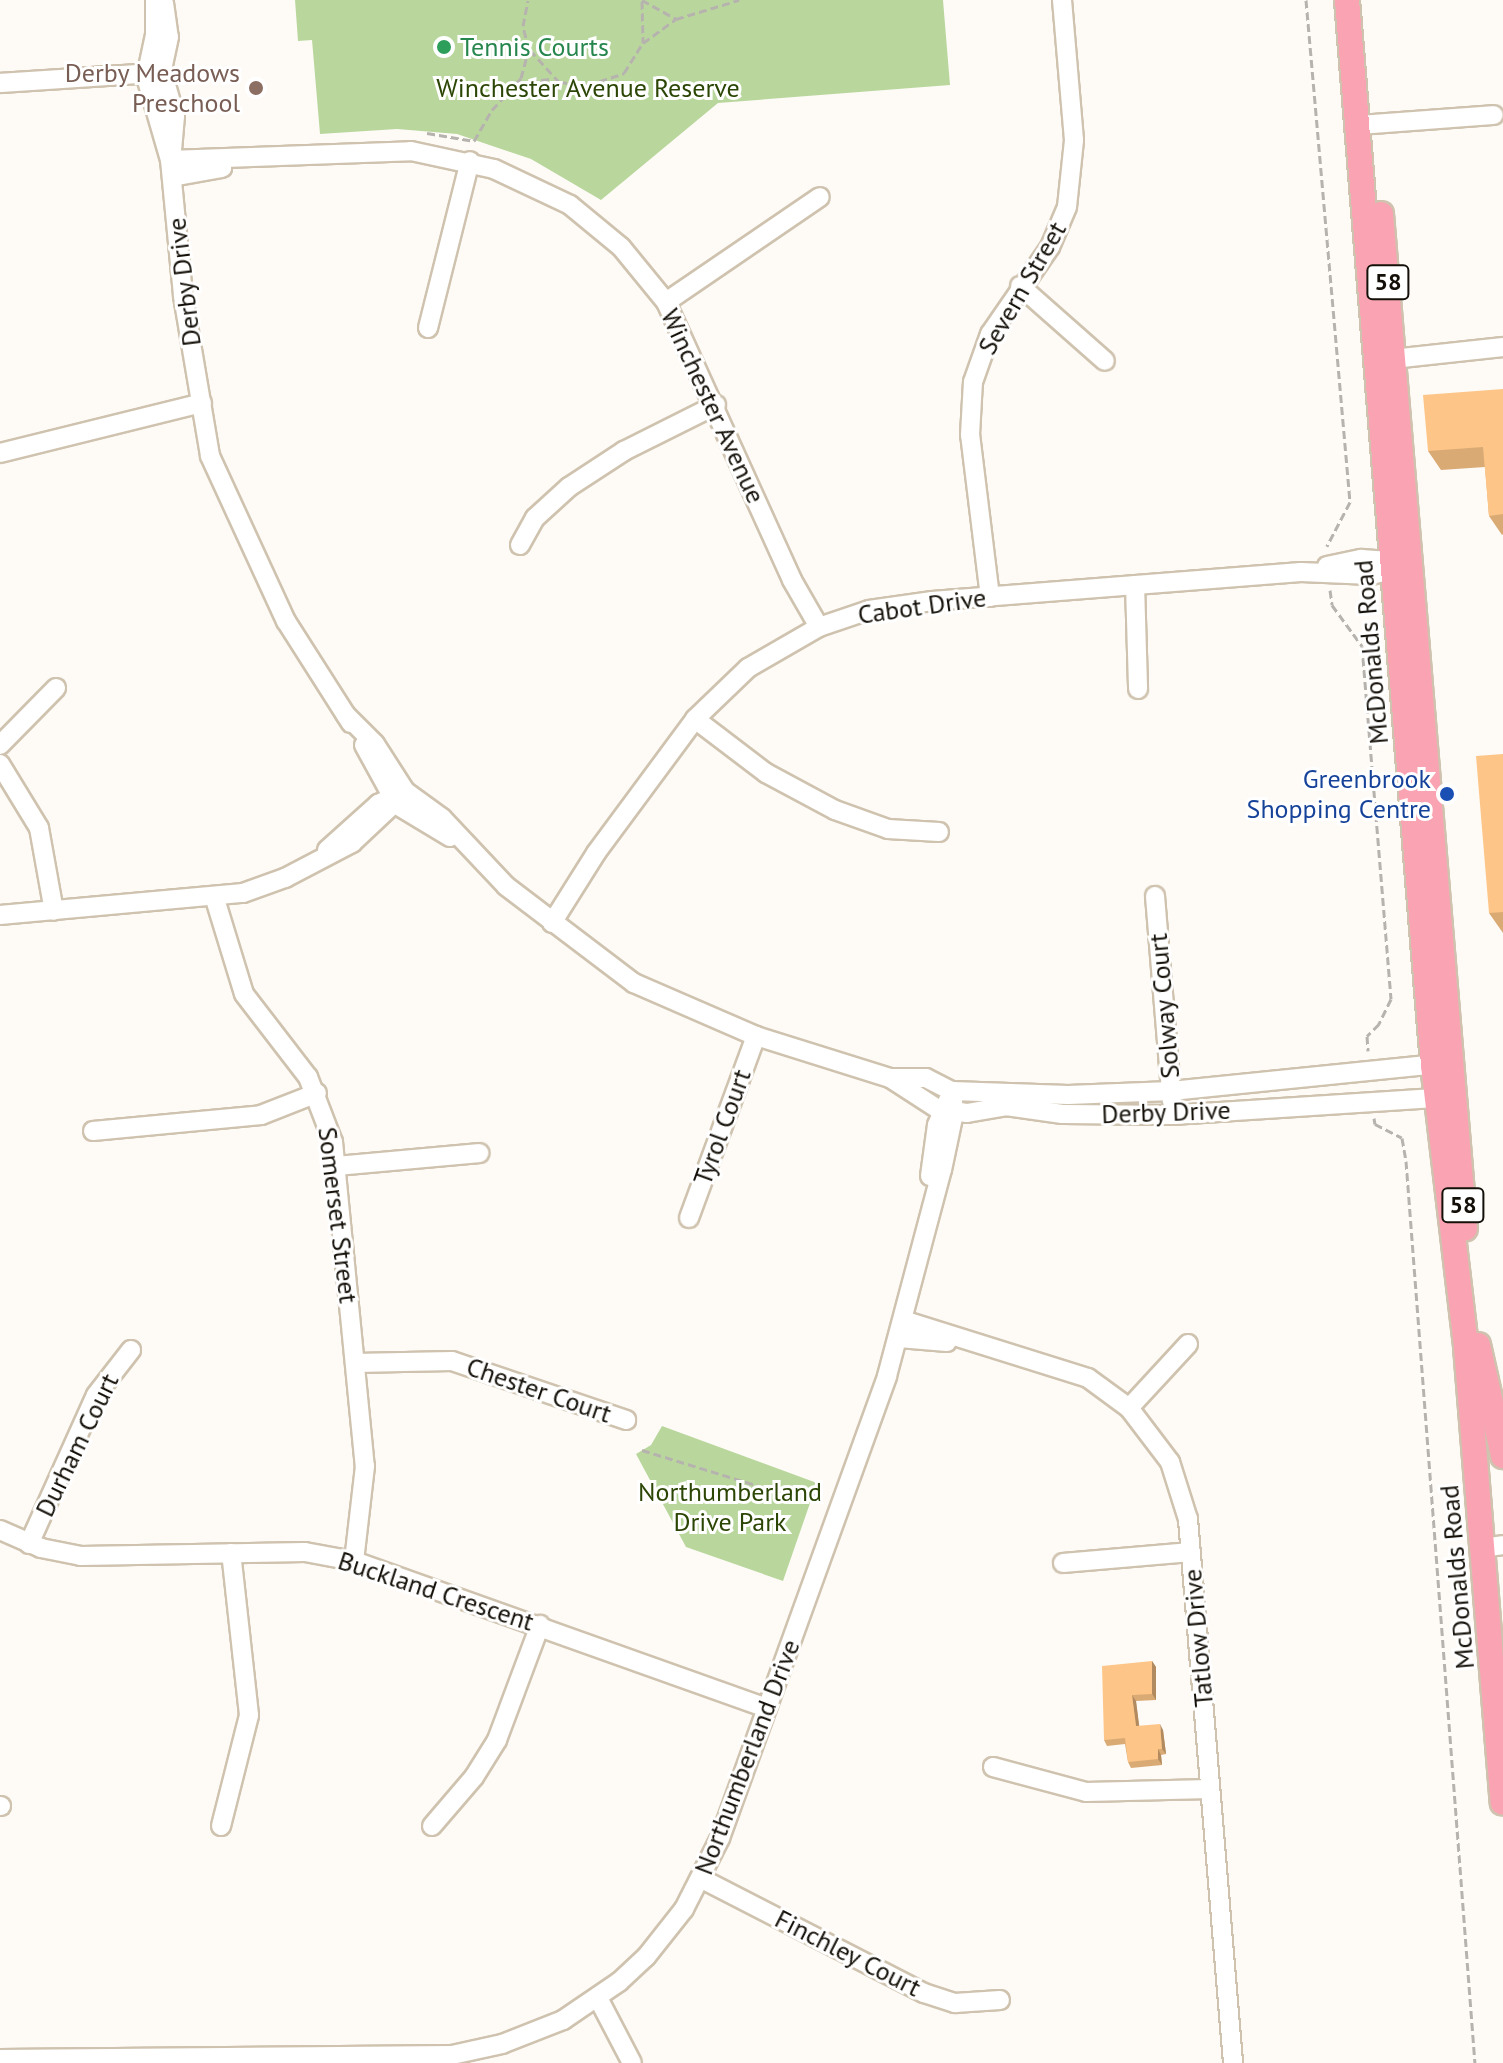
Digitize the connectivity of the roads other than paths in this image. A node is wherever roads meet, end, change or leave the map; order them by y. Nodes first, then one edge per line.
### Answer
1 (155, 0) edge
2 (163, 0) edge
3 (1062, 0) edge
4 (1347, 0) edge
5 (1363, 0) edge
6 (151, 71) junction
7 (0, 83) edge
8 (1494, 115) dead end
9 (1366, 124) junction
10 (470, 161) junction
11 (171, 169) junction
12 (820, 197) dead end
13 (1020, 286) junction
14 (666, 302) junction
15 (428, 328) dead end
16 (1503, 347) edge
17 (1386, 360) junction
18 (1105, 361) dead end
19 (202, 403) junction
20 (716, 405) junction
21 (0, 453) edge
22 (520, 545) dead end
23 (1399, 565) junction
24 (1135, 585) junction
25 (984, 597) junction
26 (814, 630) junction
27 (56, 688) dead end
28 (1138, 689) dead end
29 (695, 719) junction
30 (0, 745) edge
31 (0, 764) edge
32 (397, 798) junction
33 (939, 832) dead end
34 (1155, 896) dead end
35 (215, 899) junction
36 (54, 911) junction
37 (0, 915) edge
38 (548, 919) junction
39 (756, 1036) junction
40 (1442, 1064) junction
41 (890, 1078) junction
42 (952, 1091) junction
43 (1171, 1091) junction
44 (317, 1093) junction
45 (1445, 1097) junction
46 (949, 1112) junction
47 (1173, 1115) junction
48 (93, 1131) dead end
49 (479, 1153) dead end
50 (337, 1166) junction
51 (689, 1218) dead end
52 (1466, 1288) junction
53 (901, 1329) junction
54 (1188, 1344) dead end
55 (1466, 1347) junction
56 (131, 1350) dead end
57 (355, 1363) junction
58 (1129, 1408) junction
59 (626, 1420) dead end
60 (1503, 1456) edge
61 (0, 1530) edge
62 (29, 1544) junction
63 (1493, 1546) edge
64 (1191, 1552) junction
65 (231, 1553) junction
66 (354, 1561) junction
67 (1063, 1563) dead end
68 (1494, 1580) edge
69 (540, 1625) junction
70 (767, 1708) junction
71 (993, 1767) dead end
72 (1210, 1789) junction
73 (1503, 1802) edge
74 (221, 1826) dead end
75 (432, 1826) dead end
76 (702, 1879) junction
77 (1000, 2000) dead end
78 (590, 2003) junction
79 (452, 2059) edge
80 (630, 2059) edge
81 (7, 2061) edge
82 (236, 2061) edge
83 (1233, 2063) edge

1 - 6 street, Derby Drive
2 - 6 street, Derby Drive
3 - 13 street, Severn Street
4 - 9 main road, McDonalds Road / 58
5 - 9 main road, McDonalds Road / 58
6 - 7 street
6 - 11 street, Derby Drive
8 - 9 street
9 - 17 main road, McDonalds Road / 58
10 - 11 street, Winchester Avenue
10 - 14 street, Winchester Avenue
10 - 15 street
11 - 19 street, Derby Drive
12 - 14 street
13 - 18 street
13 - 25 street, Severn Street
14 - 20 street, Winchester Avenue
16 - 17 street
17 - 23 main road, McDonalds Road / 58
19 - 21 street
19 - 32 street, Derby Drive
20 - 22 street
20 - 26 street, Winchester Avenue
23 - 24 street, Cabot Drive
23 - 40 main road, McDonalds Road / 58
24 - 25 street, Cabot Drive
24 - 28 street
25 - 26 street, Cabot Drive
26 - 29 street, Cabot Drive
27 - 30 street
29 - 33 street
29 - 38 street, Cabot Drive
31 - 36 street
32 - 35 street
32 - 38 street, Derby Drive
34 - 43 street, Solway Court
35 - 36 street
35 - 44 street, Somerset Street
36 - 37 street
38 - 39 street, Derby Drive
39 - 41 street, Derby Drive
39 - 51 street, Tyrol Court
40 - 43 street, Derby Drive
40 - 45 main road, McDonalds Road / 58
41 - 42 street, Derby Drive
41 - 46 street, Derby Drive
42 - 43 street, Derby Drive
42 - 46 street, Northumberland Drive
43 - 47 street, Solway Court
44 - 48 street
44 - 50 street, Somerset Street
45 - 47 street, Derby Drive
45 - 52 main road, McDonalds Road / 58
45 - 55 main road, McDonalds Road / 58
46 - 47 street, Derby Drive
46 - 53 street, Northumberland Drive
49 - 50 street
50 - 57 street, Somerset Street
52 - 55 main road, McDonalds Road / 58
52 - 60 main road
53 - 58 street, Tatlow Drive
53 - 70 street, Northumberland Drive
54 - 58 street
55 - 63 main road, McDonalds Road / 58
56 - 62 street, Durham Court
57 - 59 street, Chester Court
57 - 66 street, Somerset Street
58 - 64 street, Tatlow Drive
61 - 62 street, Buckland Crescent
62 - 65 street, Buckland Crescent
63 - 68 main road, McDonalds Road / 58
64 - 67 street
64 - 72 street, Tatlow Drive
65 - 66 street, Buckland Crescent
65 - 74 street
66 - 69 street, Buckland Crescent
68 - 73 main road, McDonalds Road / 58
69 - 70 street, Buckland Crescent
69 - 75 street
70 - 76 street, Northumberland Drive
71 - 72 street
72 - 83 street, Tatlow Drive
76 - 77 street, Finchley Court
76 - 78 street, Northumberland Drive
78 - 79 street, Northumberland Drive
78 - 80 street
79 - 82 street, Northumberland Drive
81 - 82 street, Northumberland Drive

